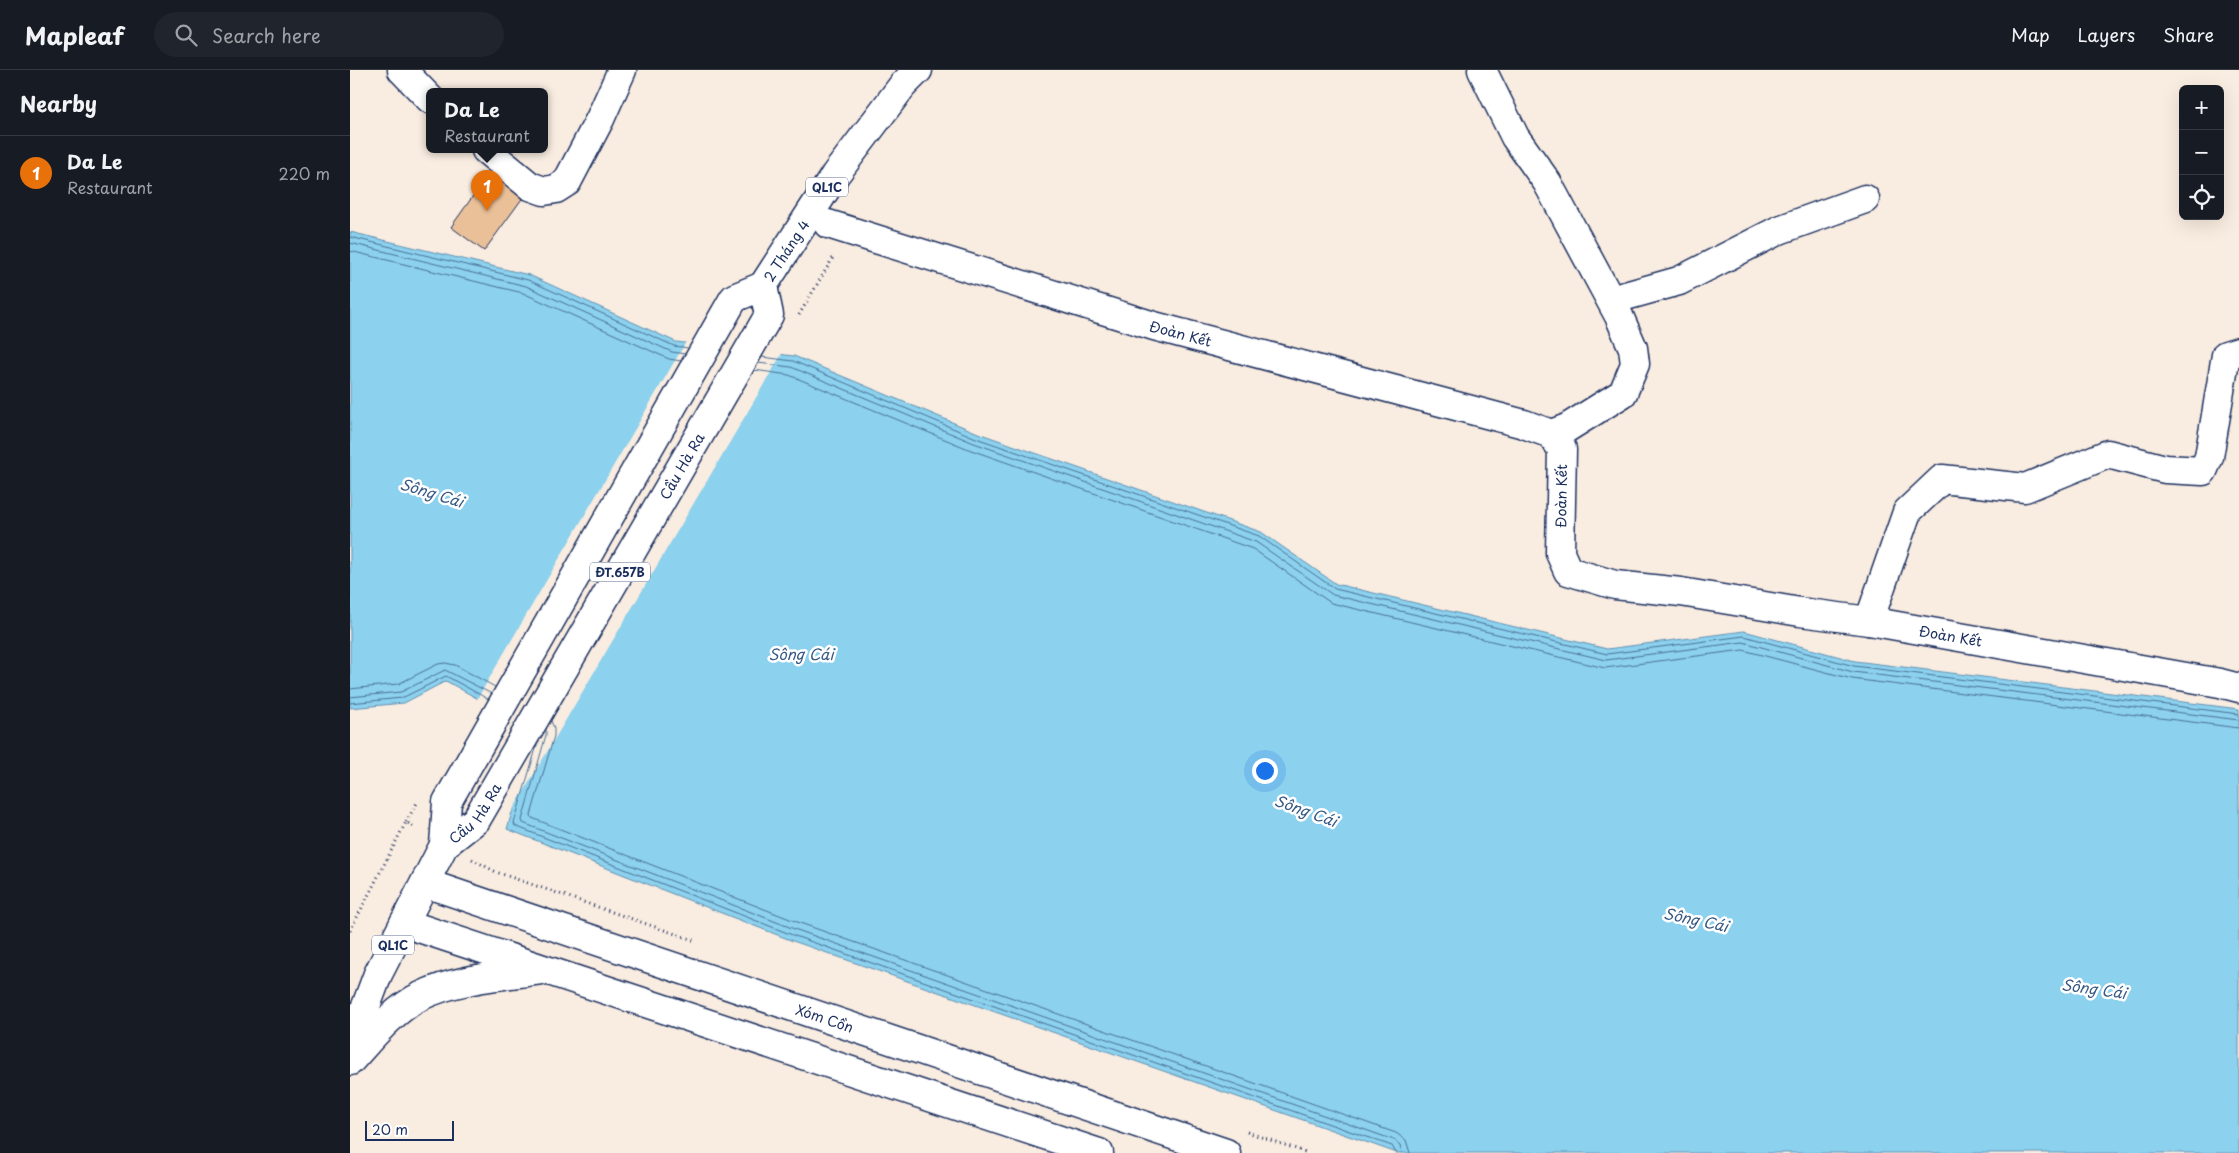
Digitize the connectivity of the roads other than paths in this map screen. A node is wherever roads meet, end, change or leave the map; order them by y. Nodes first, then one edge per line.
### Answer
1 (402, 70) edge
2 (622, 70) edge
3 (918, 70) edge
4 (1482, 70) edge
5 (426, 95) edge
6 (490, 153) edge
7 (1865, 199) dead end
8 (839, 227) road end
9 (764, 286) junction
10 (734, 298) joint
11 (1610, 300) junction
12 (2239, 351) edge
13 (1551, 434) junction
14 (1869, 621) junction
15 (2239, 688) edge
16 (444, 845) junction
17 (425, 883) junction
18 (404, 922) junction
19 (547, 969) junction
20 (350, 1049) edge
21 (350, 1061) edge
22 (1099, 1153) edge
23 (1226, 1153) edge

1 - 5 street
2 - 6 street
3 - 9 street, 2 Tháng 4 / QL1C
4 - 11 street
7 - 11 street
8 - 13 street, Đoàn Kết
9 - 10 street, 2 Tháng 4
9 - 16 street, Cầu Hà Ra / ĐT.657B
10 - 16 street, Cầu Hà Ra / ĐT.657B
11 - 13 street
12 - 14 street
13 - 14 street, Đoàn Kết
14 - 15 street, Đoàn Kết
16 - 17 street, QL1C
17 - 18 street, QL1C
17 - 23 street, Xóm Cồn
18 - 19 street
18 - 20 street, QL1C
19 - 21 street
19 - 22 street

